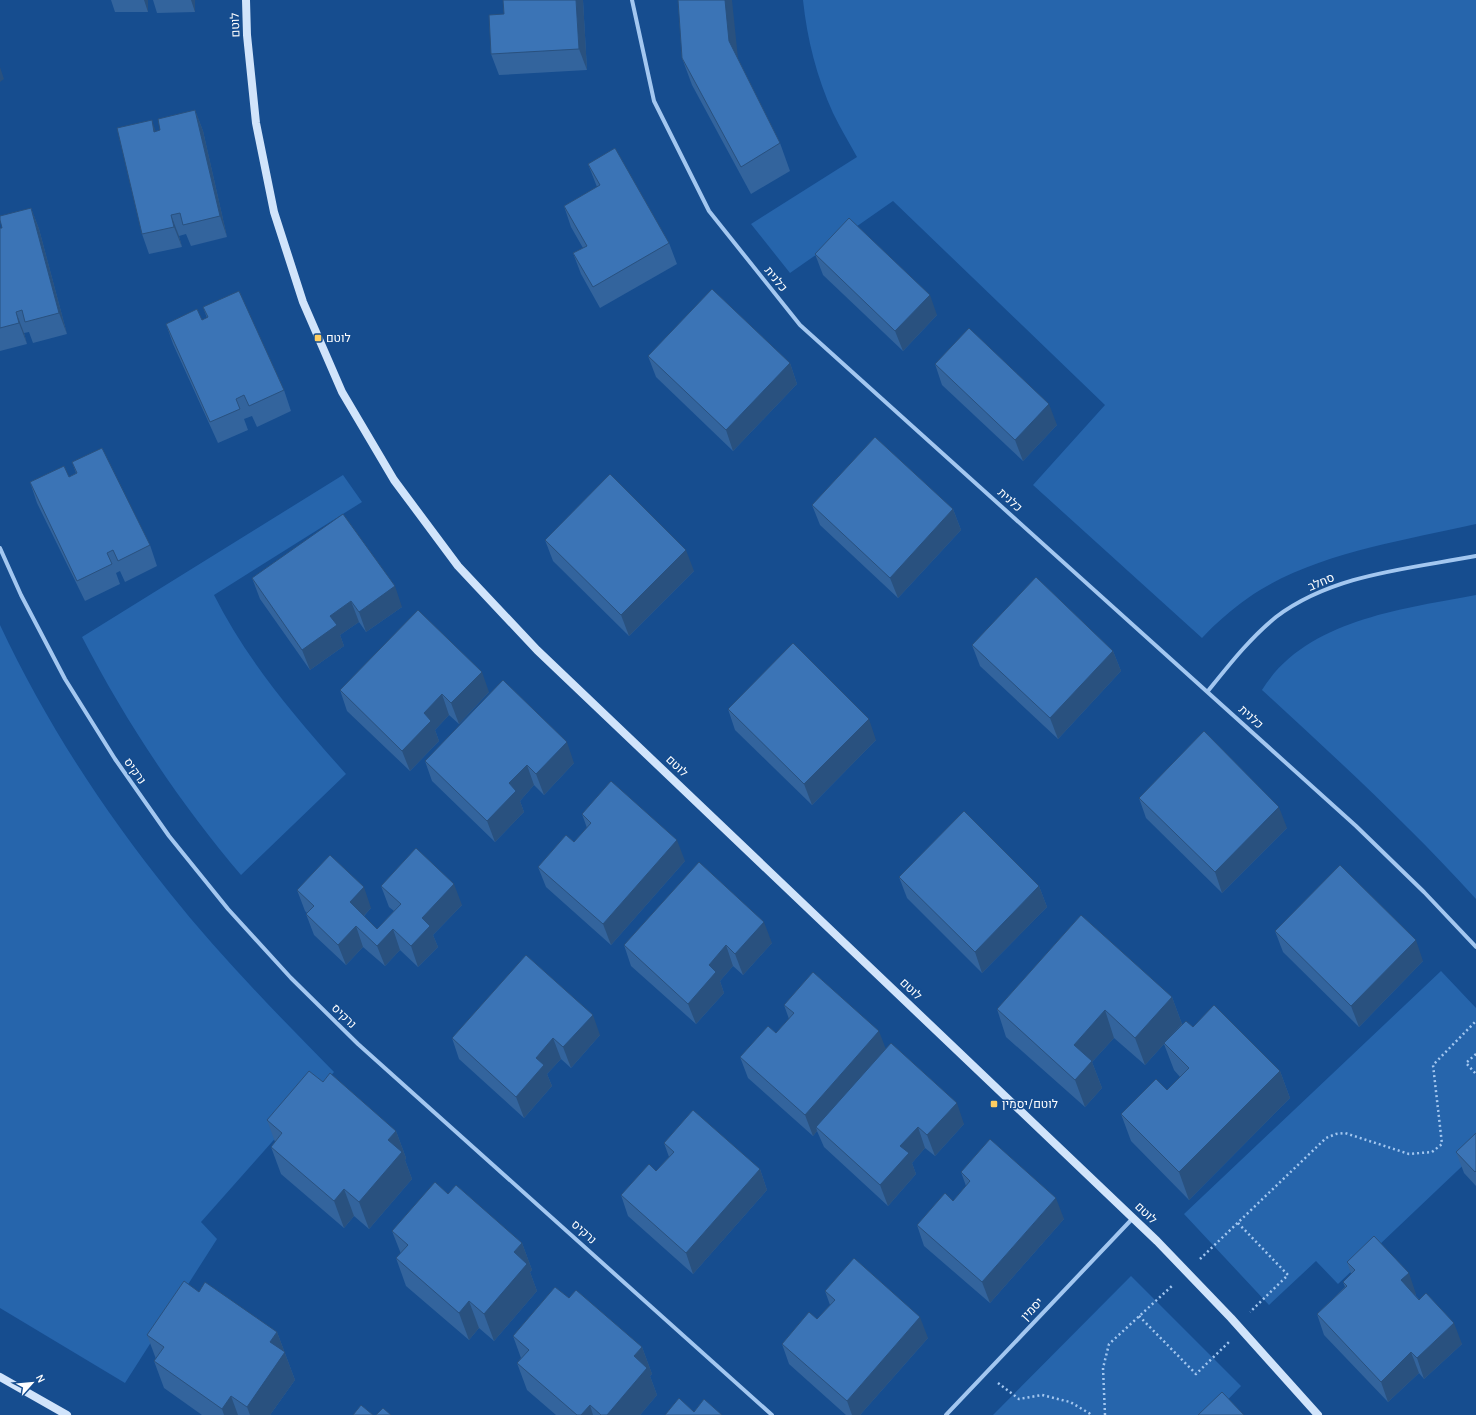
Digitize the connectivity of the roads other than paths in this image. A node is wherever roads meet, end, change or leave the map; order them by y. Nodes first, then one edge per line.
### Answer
1 (246, 0) edge
2 (632, 0) edge
3 (0, 548) edge
4 (1476, 556) edge
5 (1208, 691) junction
6 (1476, 947) edge
7 (1133, 1218) junction
8 (0, 1377) edge
9 (67, 1415) edge
10 (772, 1415) edge
11 (946, 1415) edge
12 (1318, 1415) edge

1 - 7 street, לוטם
2 - 5 street, כלנית
3 - 10 street, נרקיס
4 - 5 street, סחלב
5 - 6 street, כלנית
7 - 11 street, יסמין
7 - 12 street, לוטם
8 - 9 street

